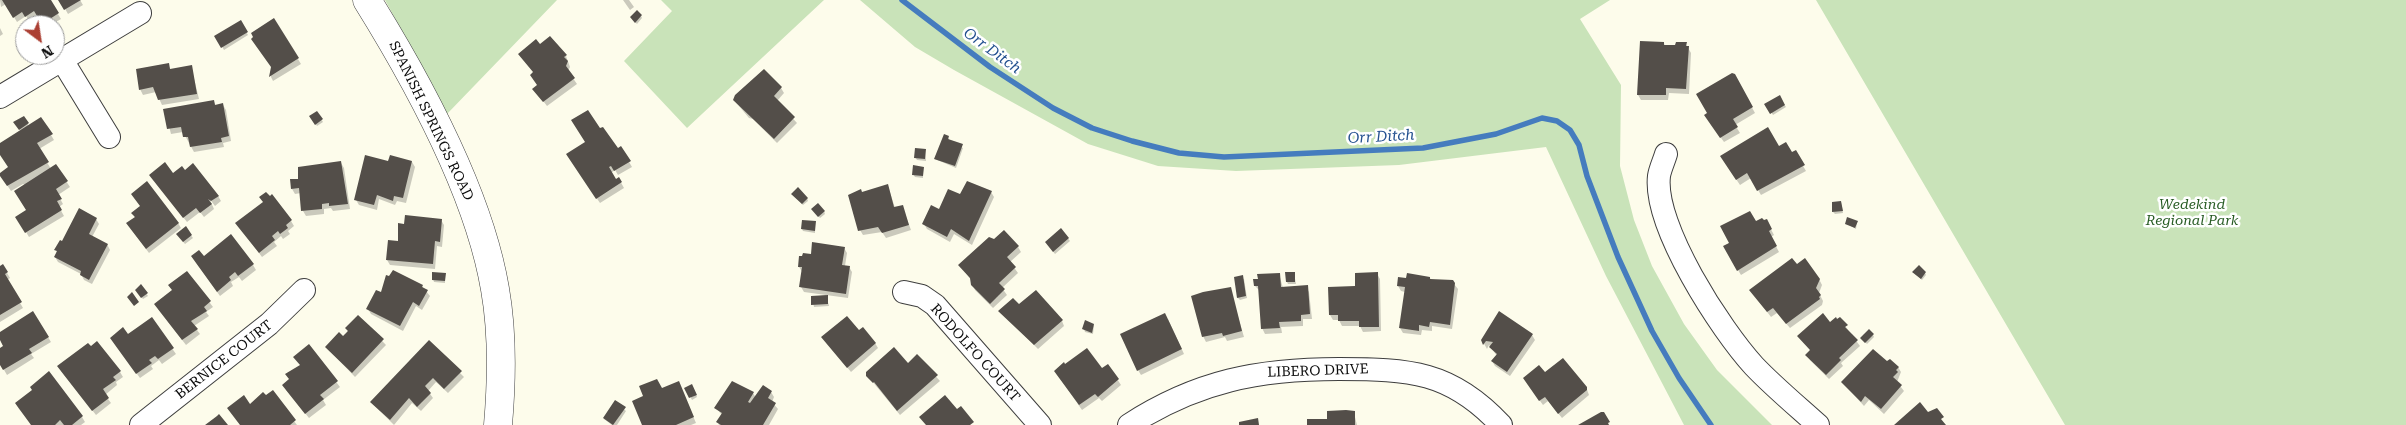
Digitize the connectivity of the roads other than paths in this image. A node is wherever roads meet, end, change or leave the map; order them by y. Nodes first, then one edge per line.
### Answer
1 (367, 0) edge
2 (140, 12) dead end
3 (65, 58) edge
4 (54, 65) edge
5 (65, 65) edge
6 (0, 97) edge
7 (108, 137) dead end
8 (1666, 154) dead end
9 (304, 290) dead end
10 (904, 292) dead end
11 (141, 425) edge
12 (498, 425) edge
13 (1040, 425) edge
14 (1129, 425) edge
15 (1501, 425) edge
16 (1818, 425) edge

1 - 12 street, SPANISH SPRINGS ROAD
2 - 3 street
4 - 6 street
5 - 7 street
8 - 16 street
9 - 11 street, BERNICE COURT
10 - 13 street, RODOLFO COURT
14 - 15 street, LIBERO DRIVE

